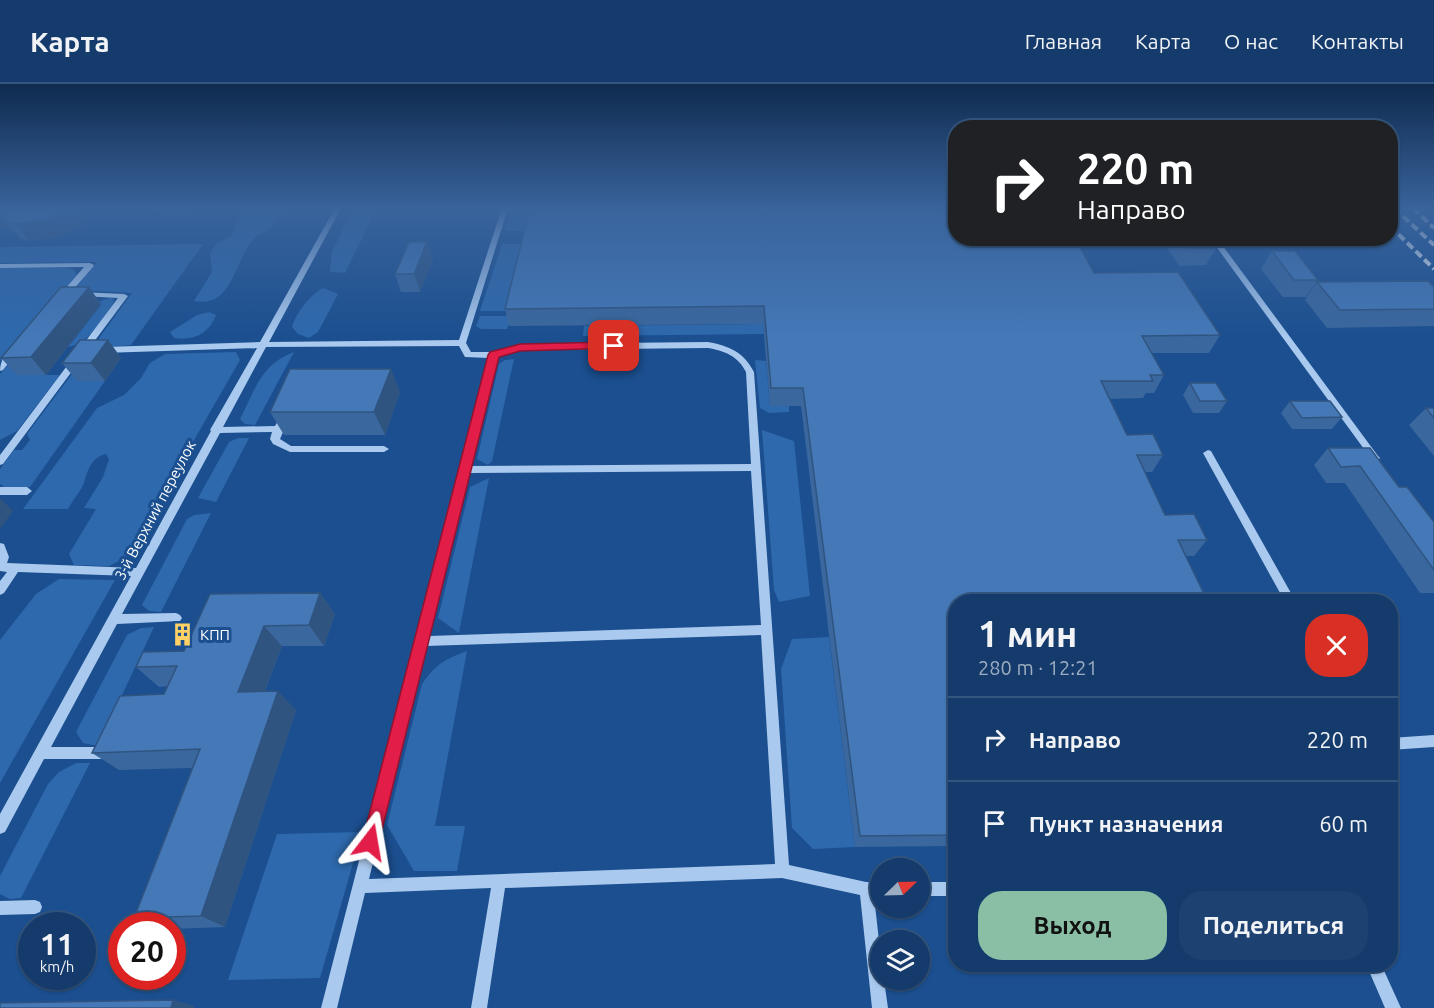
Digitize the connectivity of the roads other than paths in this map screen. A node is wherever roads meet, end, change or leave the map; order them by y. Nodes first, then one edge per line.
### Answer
1 (314, 251) edge
2 (492, 251) edge
3 (1223, 251) edge
4 (0, 266) edge
5 (64, 294) junction
6 (57, 302) edge
7 (21, 343) edge
8 (462, 343) junction
9 (262, 346) junction
10 (71, 350) edge
11 (83, 350) junction
12 (494, 355) junction
13 (0, 368) edge
14 (288, 409) edge
15 (278, 429) junction
16 (215, 430) junction
17 (13, 444) junction
18 (0, 445) edge
19 (384, 449) dead end
20 (1208, 453) dead end
21 (0, 462) edge
22 (756, 467) junction
23 (1381, 467) edge
24 (464, 470) junction
25 (27, 490) dead end
26 (0, 491) edge
27 (0, 547) edge
28 (0, 567) edge
29 (15, 568) junction
30 (138, 572) junction
31 (0, 590) edge
32 (1287, 594) edge
33 (176, 618) dead end
34 (113, 619) junction
35 (767, 630) junction
36 (421, 641) junction
37 (1434, 741) edge
38 (1398, 743) edge
39 (41, 753) junction
40 (111, 753) edge
41 (0, 827) edge
42 (782, 871) junction
43 (499, 881) junction
44 (359, 886) junction
45 (870, 888) edge
46 (930, 889) edge
47 (948, 889) edge
48 (35, 907) dead end
49 (0, 908) edge
50 (875, 918) edge
51 (1377, 972) edge
52 (329, 1008) edge
53 (479, 1008) edge
54 (880, 1008) edge
55 (1393, 1008) edge

1 - 9 street, 3-й Верхний переулок
2 - 8 street
3 - 23 street
4 - 5 street
5 - 6 street
5 - 11 street
7 - 13 street
8 - 9 street
8 - 12 street
9 - 11 street
9 - 16 street, 3-й Верхний переулок
10 - 11 street
11 - 17 street
12 - 22 street
12 - 24 street
14 - 15 street
15 - 16 street
15 - 19 street
16 - 30 street, 3-й Верхний переулок
17 - 18 street
17 - 21 street
20 - 32 street
22 - 24 street
22 - 35 street
24 - 36 street
25 - 26 street
27 - 28 street
28 - 29 street
29 - 30 street
29 - 31 street
30 - 34 street, 3-й Верхний переулок
33 - 34 street
34 - 39 street, 3-й Верхний переулок
35 - 36 street
35 - 42 street
36 - 44 street
37 - 38 street
39 - 40 street
39 - 41 street, 3-й Верхний переулок
42 - 43 street
42 - 45 street
43 - 44 street
43 - 53 street
44 - 52 street
46 - 47 street
48 - 49 street
50 - 54 street
51 - 55 street

